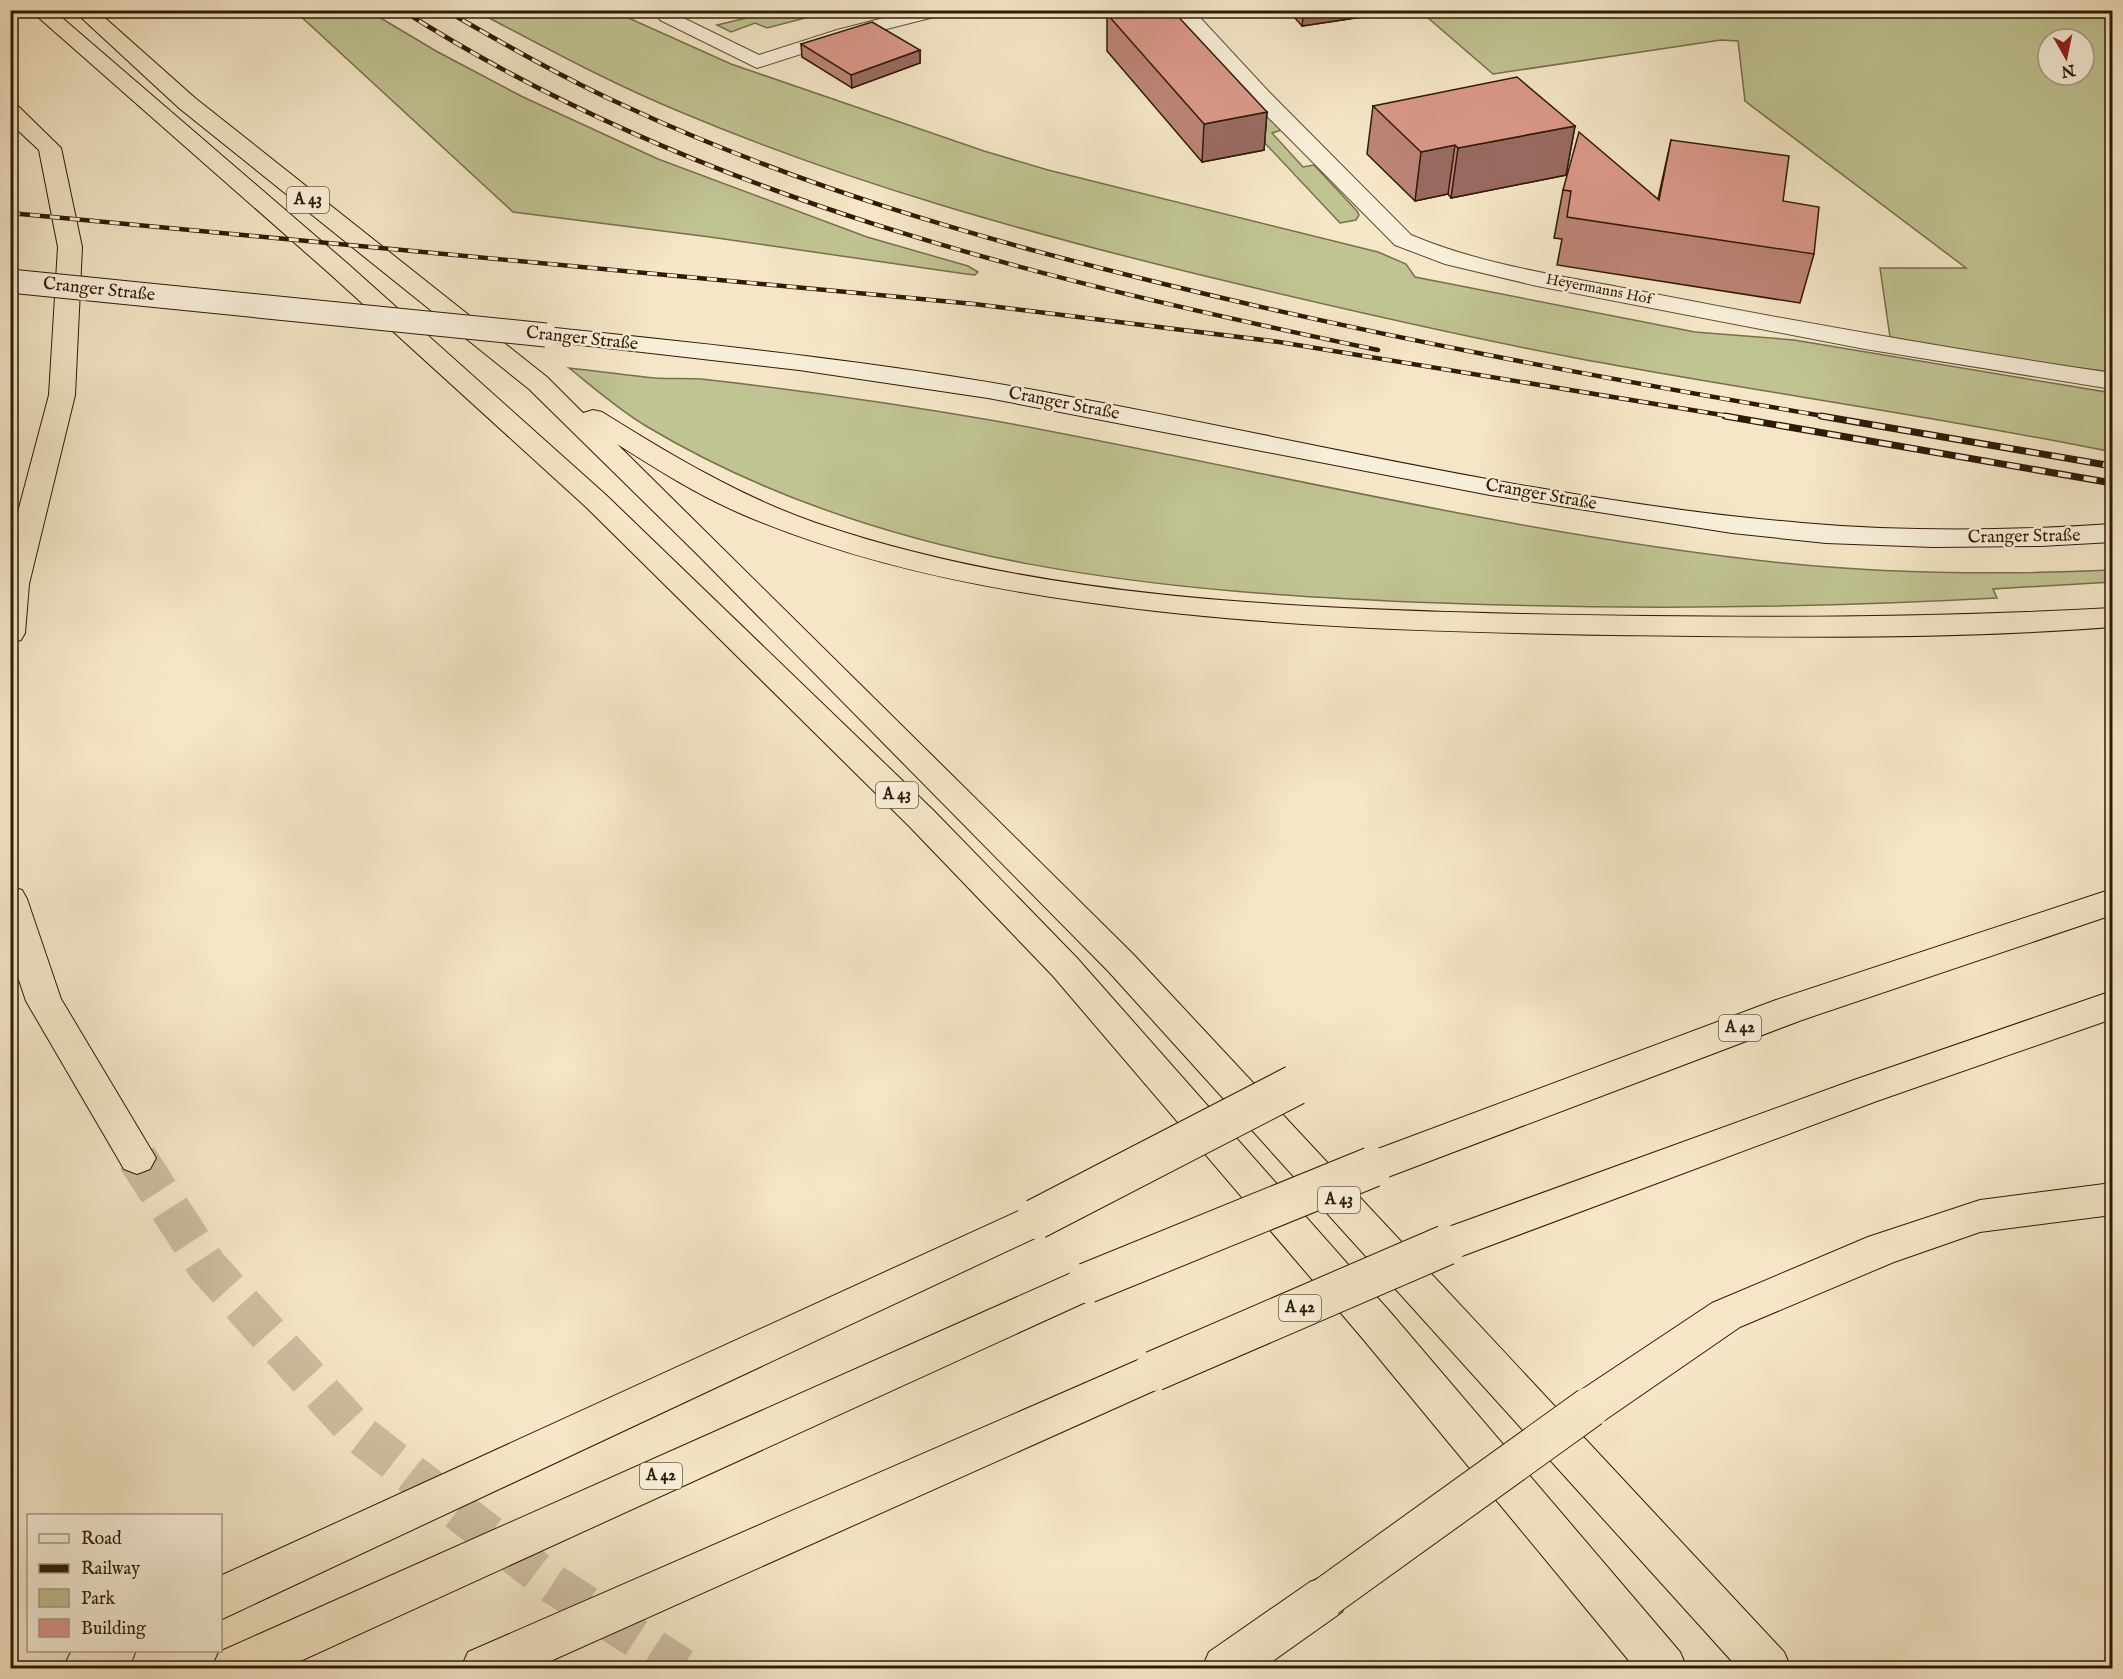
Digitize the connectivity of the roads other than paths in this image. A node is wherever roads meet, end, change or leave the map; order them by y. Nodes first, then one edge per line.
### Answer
1 (40, 10) edge
2 (83, 10) edge
3 (939, 10) edge
4 (1181, 10) edge
5 (667, 16) dead end
6 (10, 111) edge
7 (10, 282) edge
8 (2112, 381) edge
9 (538, 383) junction
10 (2112, 533) edge
11 (2112, 617) edge
12 (10, 633) edge
13 (10, 899) edge
14 (2112, 902) edge
15 (2112, 1005) edge
16 (1295, 1085) dead end
17 (137, 1158) tunnel mouth
18 (2112, 1199) edge
19 (222, 1598) edge
20 (111, 1652) edge
21 (86, 1668) edge
22 (235, 1668) edge
23 (484, 1668) edge
24 (1225, 1668) edge
25 (1664, 1668) edge
26 (1768, 1668) edge

1 - 25 highway, A 43
2 - 9 highway, A 43
3 - 5 lane
4 - 8 street, Heyermanns Hof
6 - 12 highway
7 - 10 street, Cranger Straße, bridge
9 - 11 highway
9 - 26 highway, A 43
13 - 17 highway
14 - 22 highway, A 42, bridge
15 - 23 highway, A 42, bridge
16 - 19 highway, bridge
18 - 24 highway, bridge
20 - 21 highway

